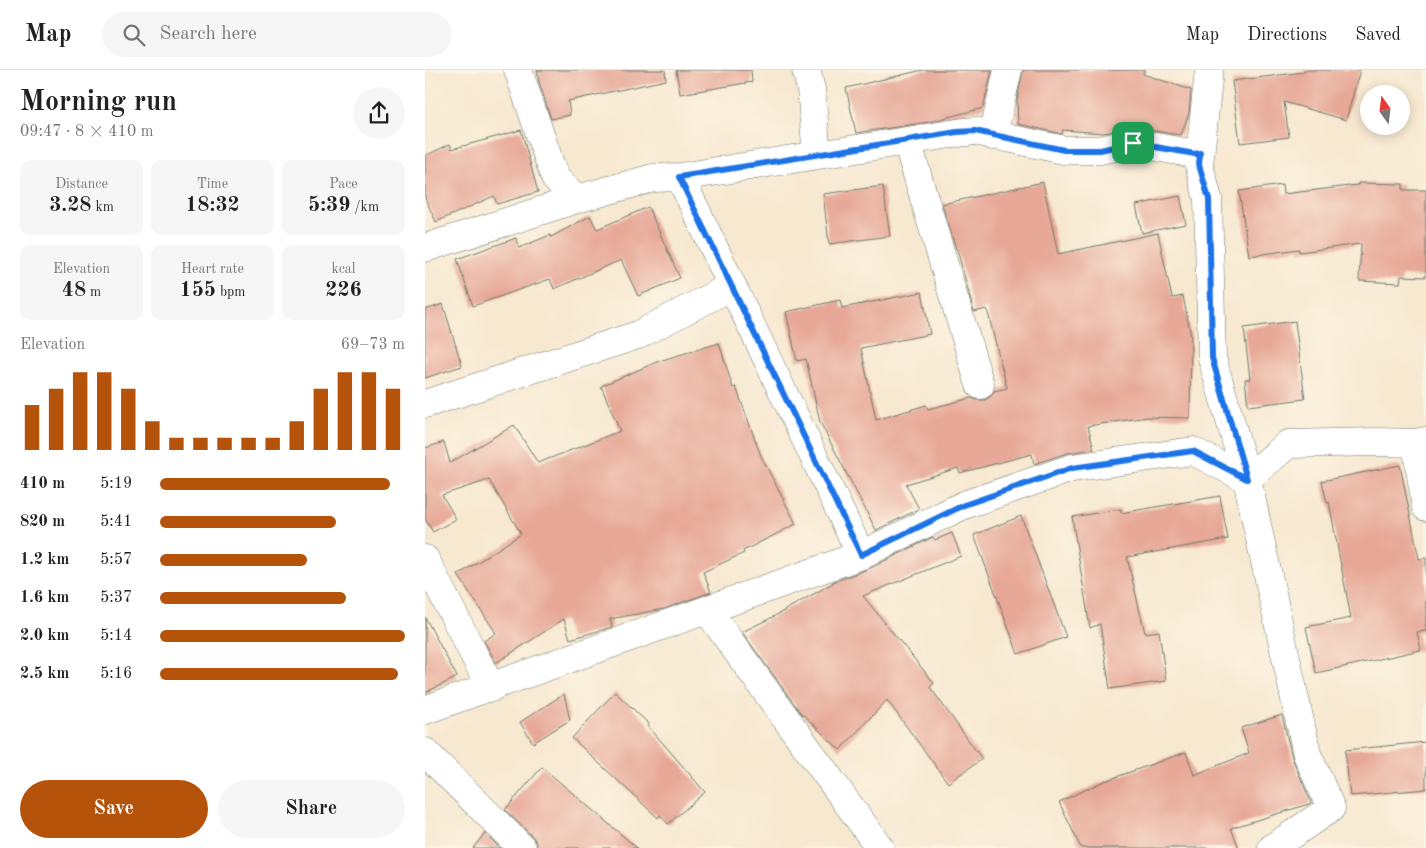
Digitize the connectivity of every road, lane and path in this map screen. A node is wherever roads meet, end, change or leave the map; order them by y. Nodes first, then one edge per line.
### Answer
1 (518, 70) edge
2 (806, 70) edge
3 (1008, 70) edge
4 (1209, 70) edge
5 (993, 136) junction
6 (907, 140) junction
7 (1200, 153) junction
8 (817, 155) junction
9 (679, 177) junction
10 (577, 199) junction
11 (425, 248) edge
12 (732, 286) junction
13 (980, 386) dead end
14 (425, 404) edge
15 (1421, 442) edge
16 (1247, 479) junction
17 (1426, 507) edge
18 (861, 555) junction
19 (425, 559) edge
20 (707, 610) junction
21 (491, 688) junction
22 (425, 710) edge
23 (425, 752) edge
24 (522, 848) edge
25 (880, 848) edge
26 (1272, 848) edge

1 - 10 street
2 - 8 street
3 - 5 street
4 - 7 street
5 - 6 street
5 - 7 street
6 - 8 street
6 - 13 street
7 - 16 street
8 - 9 street
9 - 10 street
9 - 12 street
10 - 11 street
12 - 14 street
12 - 18 street
15 - 16 street
15 - 17 street
16 - 18 street
16 - 26 street
18 - 20 street
19 - 21 street
20 - 21 street
20 - 25 street
21 - 22 street
23 - 24 street

